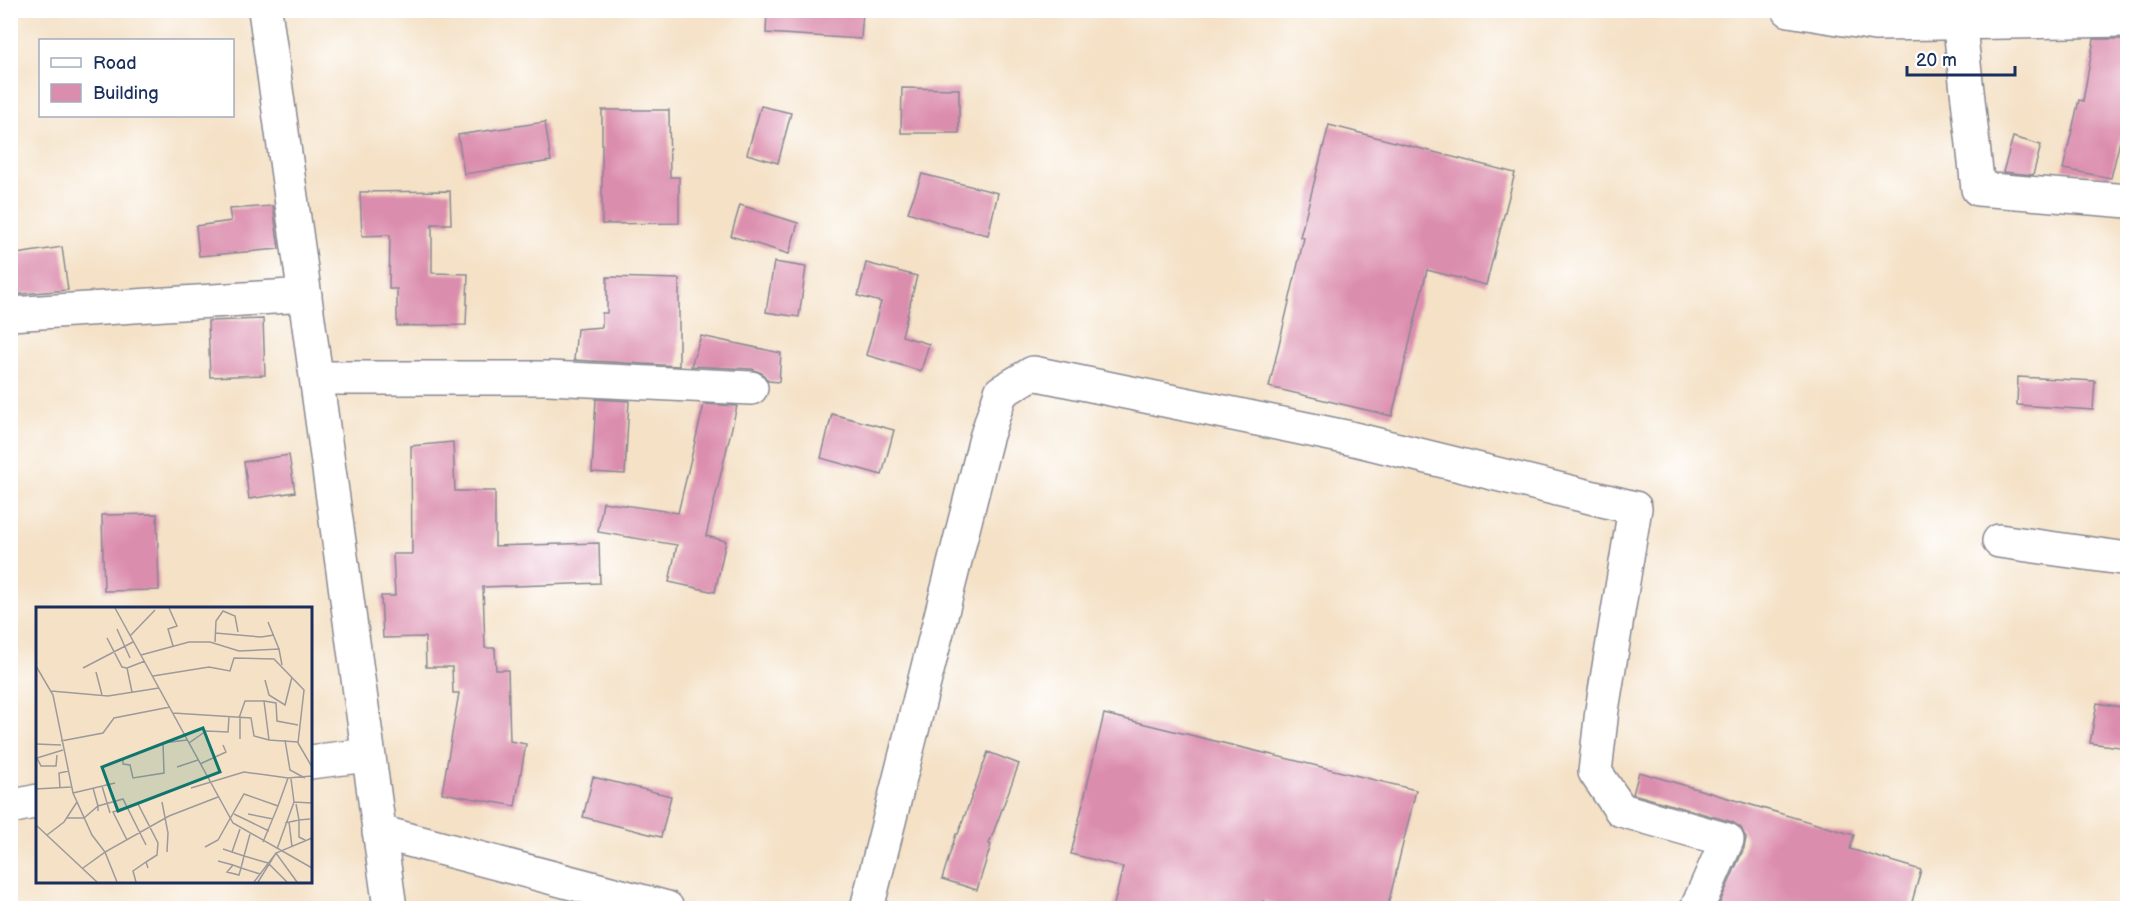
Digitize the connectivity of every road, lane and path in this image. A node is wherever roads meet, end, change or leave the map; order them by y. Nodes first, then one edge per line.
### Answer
1 (265, 10) edge
2 (1789, 10) edge
3 (1959, 16) edge
4 (2127, 20) edge
5 (2127, 201) edge
6 (305, 295) junction
7 (10, 314) edge
8 (317, 378) junction
9 (750, 388) dead end
10 (1999, 541) dead end
11 (2127, 559) edge
12 (368, 755) junction
13 (312, 762) edge
14 (36, 801) edge
15 (10, 807) edge
16 (379, 832) junction
17 (390, 909) edge
18 (667, 909) edge
19 (867, 909) edge
20 (1697, 909) edge

1 - 6 street
2 - 3 street
3 - 4 street
3 - 5 street
6 - 7 street
6 - 8 street
8 - 9 street
8 - 12 street
10 - 11 street
12 - 13 street
12 - 16 street
14 - 15 street
16 - 17 street
16 - 18 street
19 - 20 street

